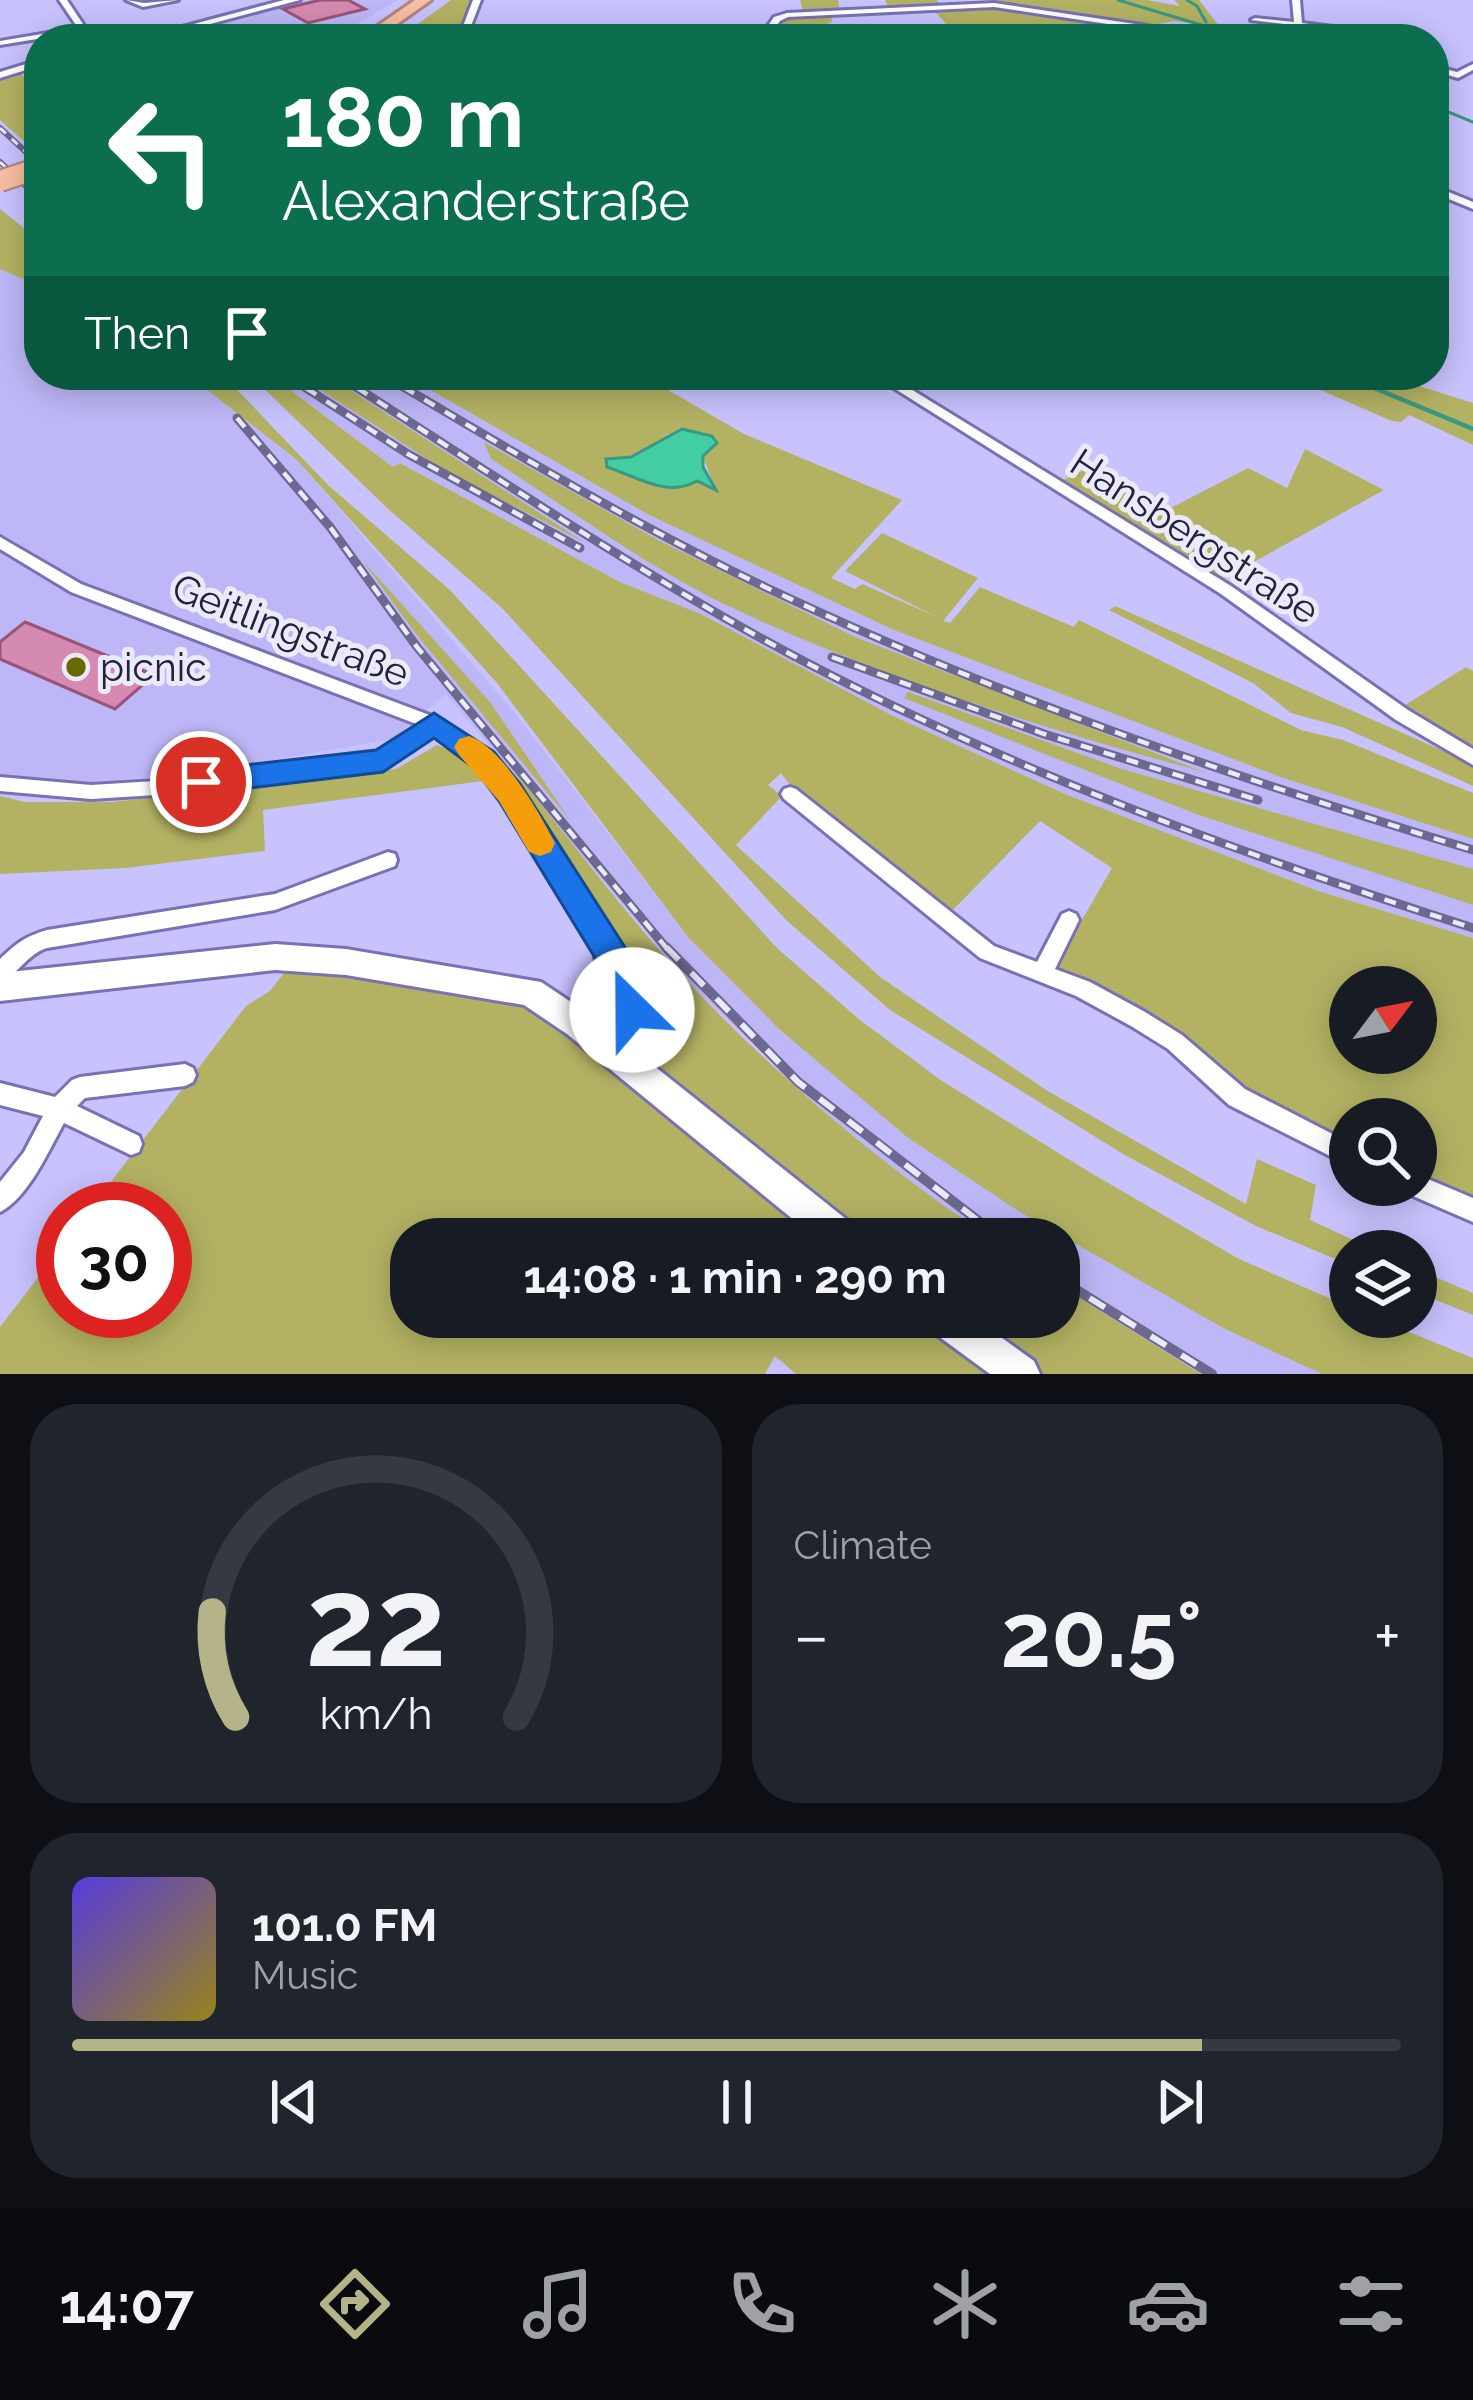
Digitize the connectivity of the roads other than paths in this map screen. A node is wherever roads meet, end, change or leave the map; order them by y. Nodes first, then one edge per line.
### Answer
1 (130, 0) edge
2 (174, 0) edge
3 (295, 0) edge
4 (424, 0) edge
5 (437, 0) edge
6 (259, 4) edge
7 (1255, 20) dead end
8 (192, 24) edge
9 (388, 24) edge
10 (403, 24) edge
11 (774, 24) edge
12 (1121, 24) edge
13 (1289, 24) edge
14 (903, 390) edge
15 (0, 542) edge
16 (434, 724) junction
17 (1473, 758) edge
18 (0, 784) edge
19 (790, 794) dead end
20 (388, 860) dead end
21 (1069, 920) dead end
22 (602, 946) junction
23 (0, 973) edge
24 (1041, 975) junction
25 (0, 987) edge
26 (578, 1024) junction
27 (608, 1048) junction
28 (185, 1075) dead end
29 (0, 1094) edge
30 (59, 1109) junction
31 (131, 1144) dead end
32 (1329, 1144) edge
33 (1437, 1195) edge
34 (0, 1199) edge
35 (1473, 1210) edge
36 (818, 1218) edge
37 (972, 1338) edge
38 (1021, 1374) edge

1 - 2 street
3 - 6 street
4 - 9 highway
5 - 10 highway
6 - 8 street
7 - 13 street
11 - 12 street
14 - 17 street, Hansbergstraße
15 - 16 street, Geitlingstraße
16 - 18 street
16 - 22 street, Geitlingstraße
19 - 24 street
20 - 23 street
21 - 24 street
22 - 26 street
22 - 27 street, Geitlingstraße
24 - 32 street
25 - 26 main road
26 - 27 main road
27 - 36 main road
28 - 30 street
29 - 30 street
30 - 31 street
30 - 34 street
33 - 35 street
37 - 38 main road

